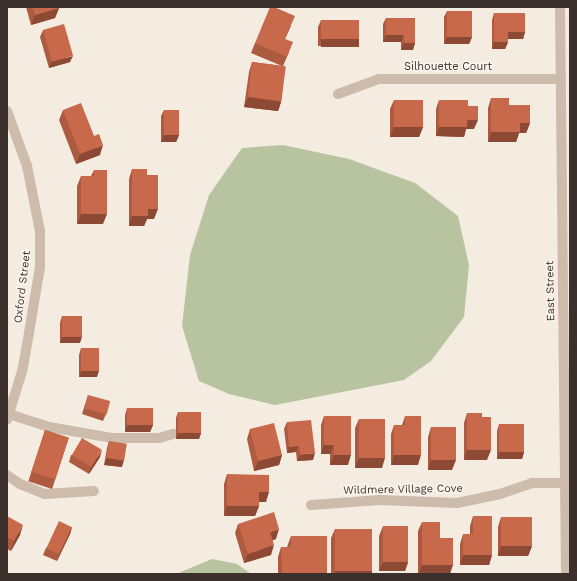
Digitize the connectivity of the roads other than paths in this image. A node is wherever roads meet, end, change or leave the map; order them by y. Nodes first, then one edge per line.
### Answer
1 (560, 7) edge
2 (561, 79) junction
3 (338, 94) dead end
4 (7, 111) edge
5 (567, 386) edge
6 (8, 417) edge
7 (173, 434) dead end
8 (7, 475) edge
9 (565, 483) junction
10 (94, 491) dead end
11 (312, 505) dead end
12 (566, 574) edge

1 - 2 street, East Street
2 - 3 street, Silhouette Court
2 - 5 street, East Street
4 - 6 street, Oxford Street
5 - 9 street, East Street
6 - 7 street
8 - 10 street
9 - 11 street, Wildmere Village Cove
9 - 12 street, East Street

